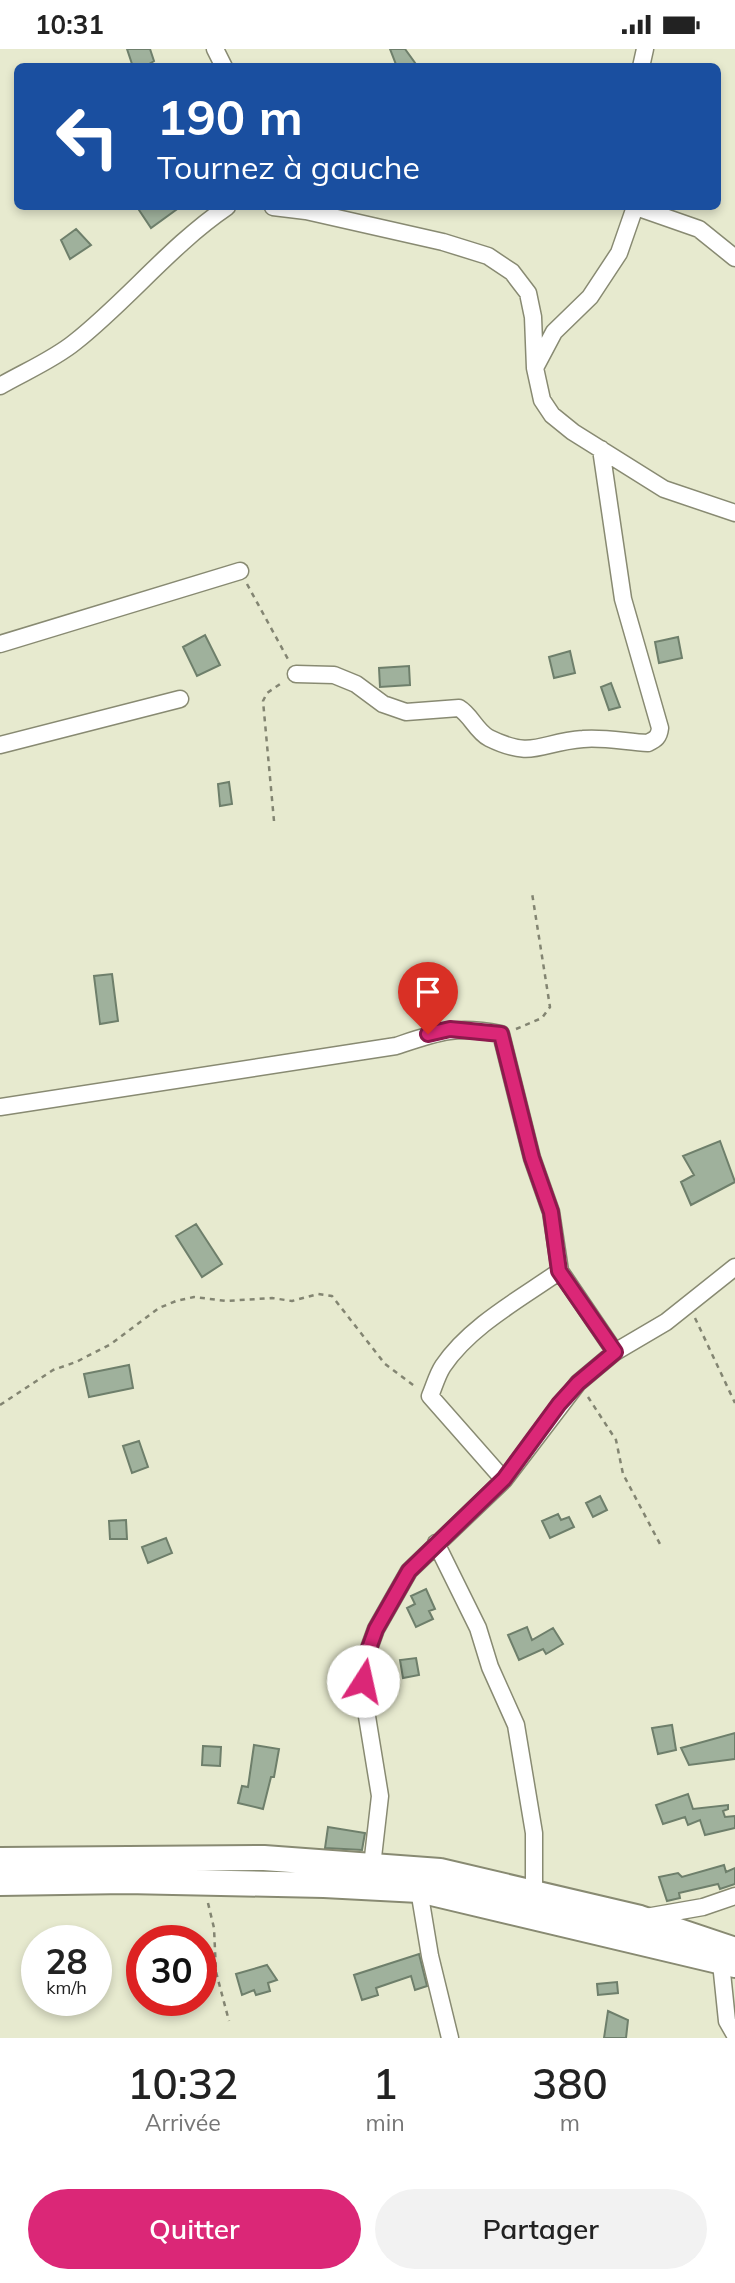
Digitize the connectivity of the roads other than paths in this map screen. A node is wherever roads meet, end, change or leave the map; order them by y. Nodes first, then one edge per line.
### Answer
1 (222, 210) edge
2 (298, 210) edge
3 (635, 210) edge
4 (645, 210) edge
5 (735, 258) edge
6 (535, 368) junction
7 (0, 386) edge
8 (601, 449) junction
9 (735, 513) edge
10 (240, 571) road end
11 (0, 644) edge
12 (296, 674) road end
13 (180, 699) dead end
14 (0, 745) edge
15 (0, 1107) edge
16 (735, 1267) edge
17 (559, 1271) junction
18 (615, 1352) junction
19 (504, 1479) junction
20 (436, 1543) junction
21 (0, 1860) edge
22 (372, 1866) junction
23 (0, 1883) edge
24 (419, 1890) junction
25 (534, 1892) junction
26 (735, 1896) edge
27 (640, 1918) junction
28 (730, 1959) edge
29 (735, 2035) edge
30 (450, 2038) edge

1 - 7 street
2 - 6 street
3 - 6 street
4 - 5 street
6 - 8 street
8 - 9 street
8 - 12 street
10 - 11 street
13 - 14 street
15 - 17 street
16 - 18 street
17 - 18 street
17 - 19 street
18 - 19 street
19 - 20 street
20 - 22 street
20 - 25 street
21 - 22 main road
22 - 25 main road
23 - 24 main road
24 - 28 main road
24 - 30 street
25 - 27 main road
26 - 27 street
27 - 28 main road
28 - 29 street

